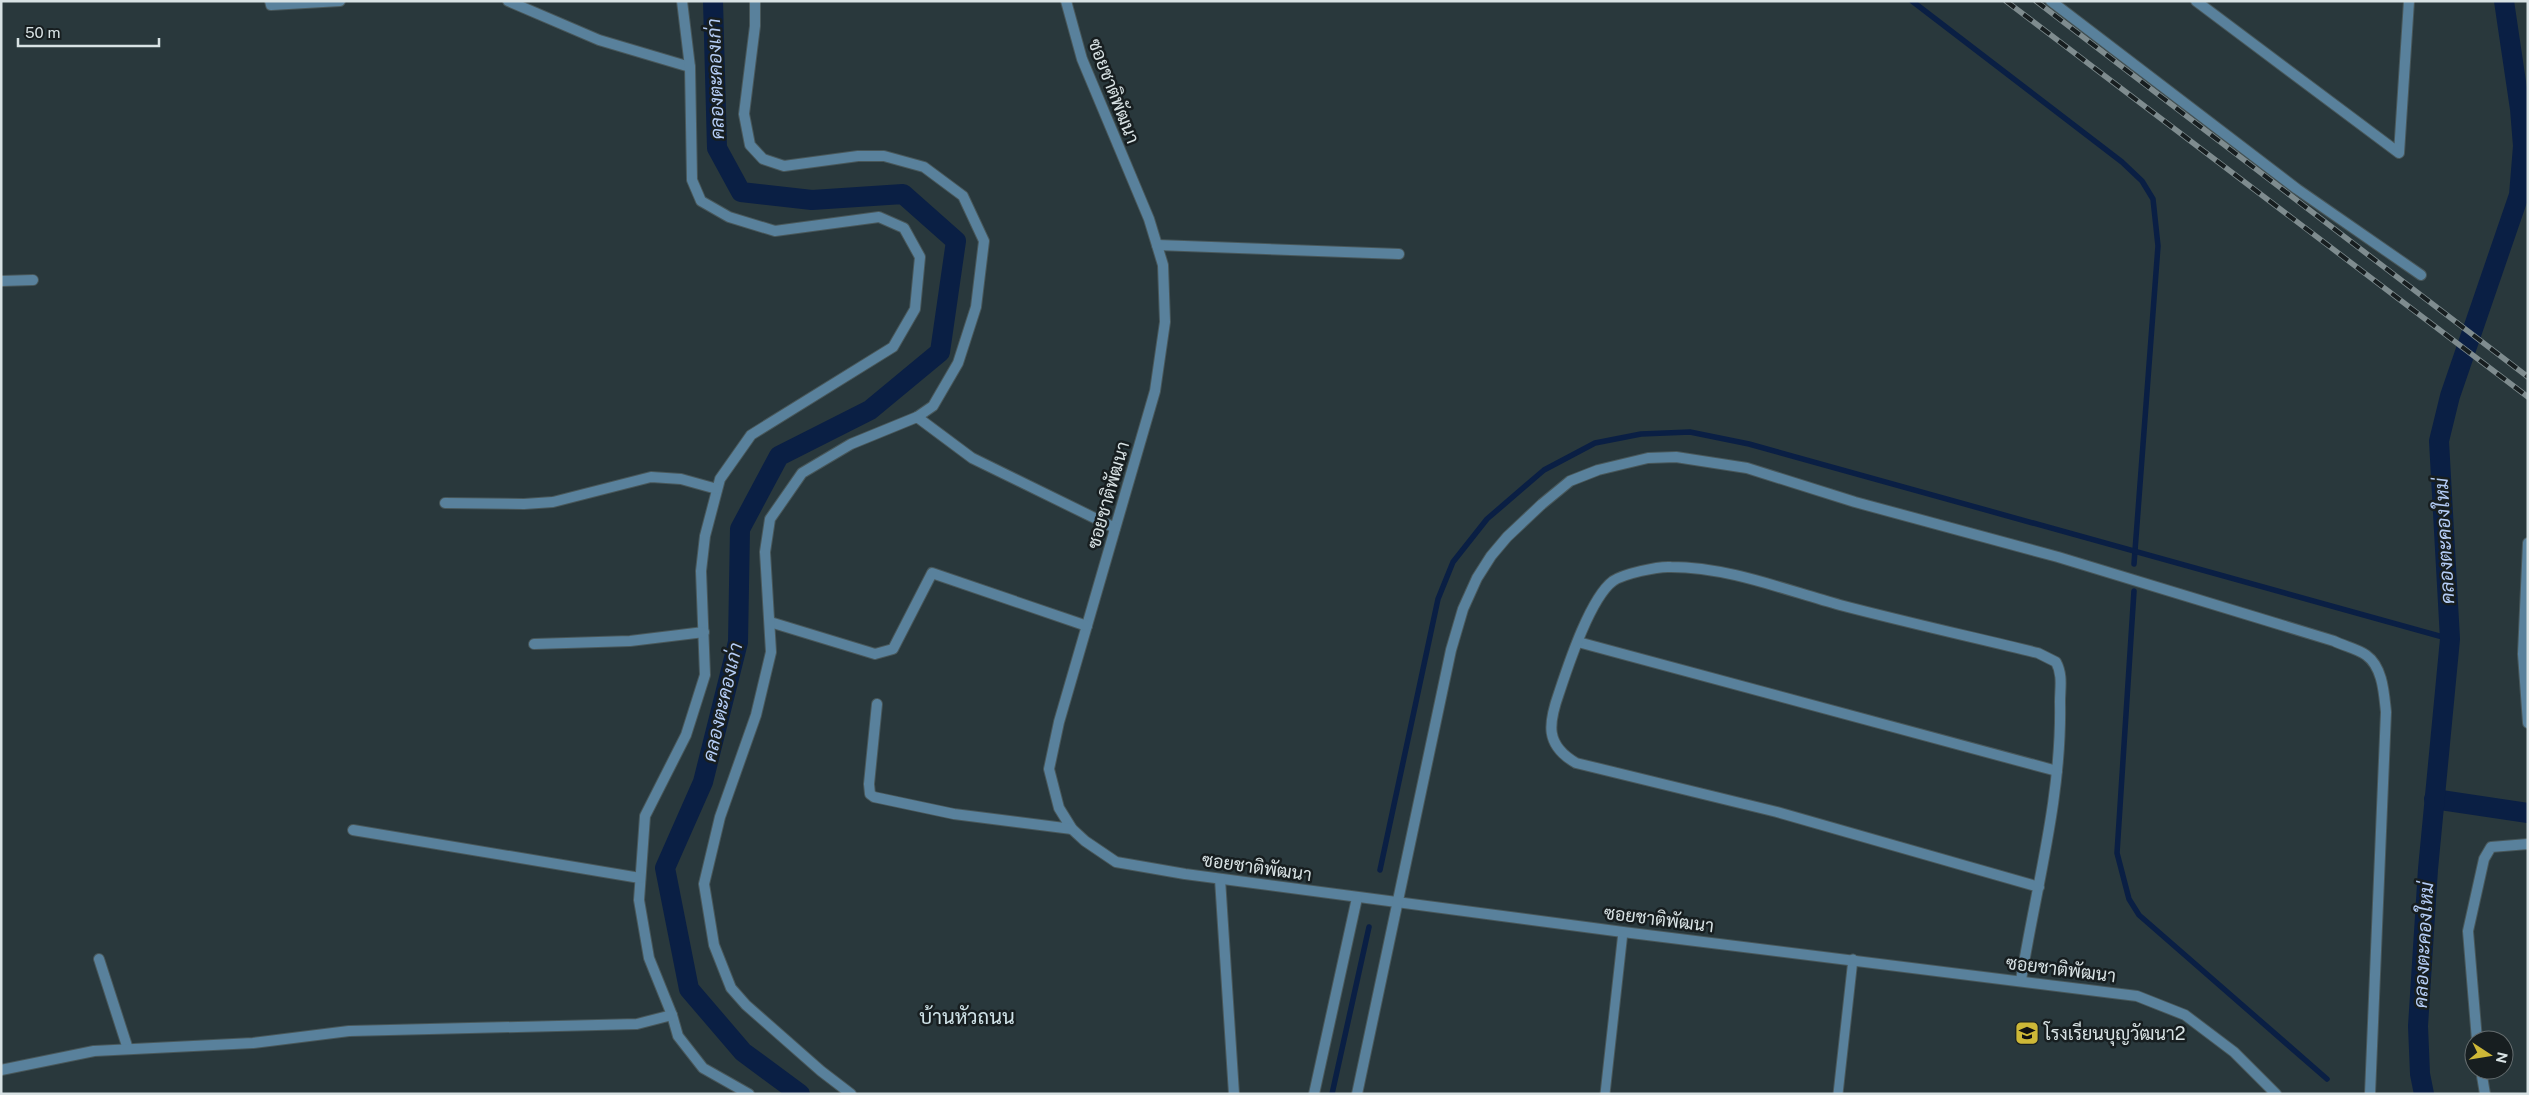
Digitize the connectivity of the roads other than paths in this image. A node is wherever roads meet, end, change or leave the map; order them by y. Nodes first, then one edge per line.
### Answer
1 (270, 1) edge
2 (340, 1) edge
3 (508, 1) edge
4 (682, 1) edge
5 (755, 1) edge
6 (1066, 1) edge
7 (2051, 1) edge
8 (2196, 1) edge
9 (2409, 1) edge
10 (690, 67) junction
11 (1157, 245) junction
12 (1399, 254) dead end
13 (2421, 275) dead end
14 (33, 280) dead end
15 (1, 282) edge
16 (917, 417) junction
17 (717, 489) junction
18 (445, 503) dead end
19 (1115, 528) junction
20 (2528, 543) edge
21 (770, 622) junction
22 (1087, 626) junction
23 (704, 632) junction
24 (1578, 642) junction
25 (534, 644) dead end
26 (877, 704) dead end
27 (2528, 723) edge
28 (2057, 771) junction
29 (1072, 829) junction
30 (353, 830) dead end
31 (2528, 844) edge
32 (640, 878) junction
33 (1220, 879) junction
34 (2039, 888) junction
35 (1357, 898) junction
36 (1399, 903) junction
37 (1622, 932) junction
38 (99, 959) dead end
39 (1853, 959) junction
40 (2021, 980) junction
41 (672, 1015) junction
42 (2476, 1030) edge
43 (128, 1049) junction
44 (1, 1070) edge
45 (2483, 1080) edge
46 (744, 1092) edge
47 (851, 1094) edge
48 (1234, 1094) edge
49 (1314, 1094) edge
50 (1357, 1094) edge
51 (1605, 1094) edge
52 (1838, 1094) edge
53 (2276, 1094) edge
54 (2370, 1094) edge
55 (2486, 1094) edge

1 - 2 street
3 - 10 street
4 - 10 street
5 - 16 street
6 - 11 street, ซอยชาติพัฒนา
7 - 13 street
8 - 9 street
10 - 17 street
11 - 12 street
11 - 19 street, ซอยชาติพัฒนา
14 - 15 street
16 - 19 street
16 - 21 street
17 - 18 street
17 - 23 street
19 - 22 street, ซอยชาติพัฒนา
20 - 27 street
21 - 22 street
21 - 47 street
22 - 29 street, ซอยชาติพัฒนา
23 - 25 street
23 - 32 street
24 - 28 street
24 - 28 street
24 - 34 street
26 - 29 street
28 - 34 street
29 - 33 street, ซอยชาติพัฒนา
30 - 32 street
31 - 42 street
32 - 41 street
33 - 35 street, ซอยชาติพัฒนา
33 - 48 street
34 - 40 street
35 - 36 street, ซอยชาติพัฒนา
35 - 49 street
36 - 37 street, ซอยชาติพัฒนา
36 - 50 street
36 - 54 street
37 - 39 street, ซอยชาติพัฒนา
37 - 51 lane
38 - 43 street
39 - 40 street, ซอยชาติพัฒนา
39 - 52 lane
40 - 53 street, ซอยชาติพัฒนา
41 - 43 street
41 - 46 street
43 - 44 street
45 - 55 street

